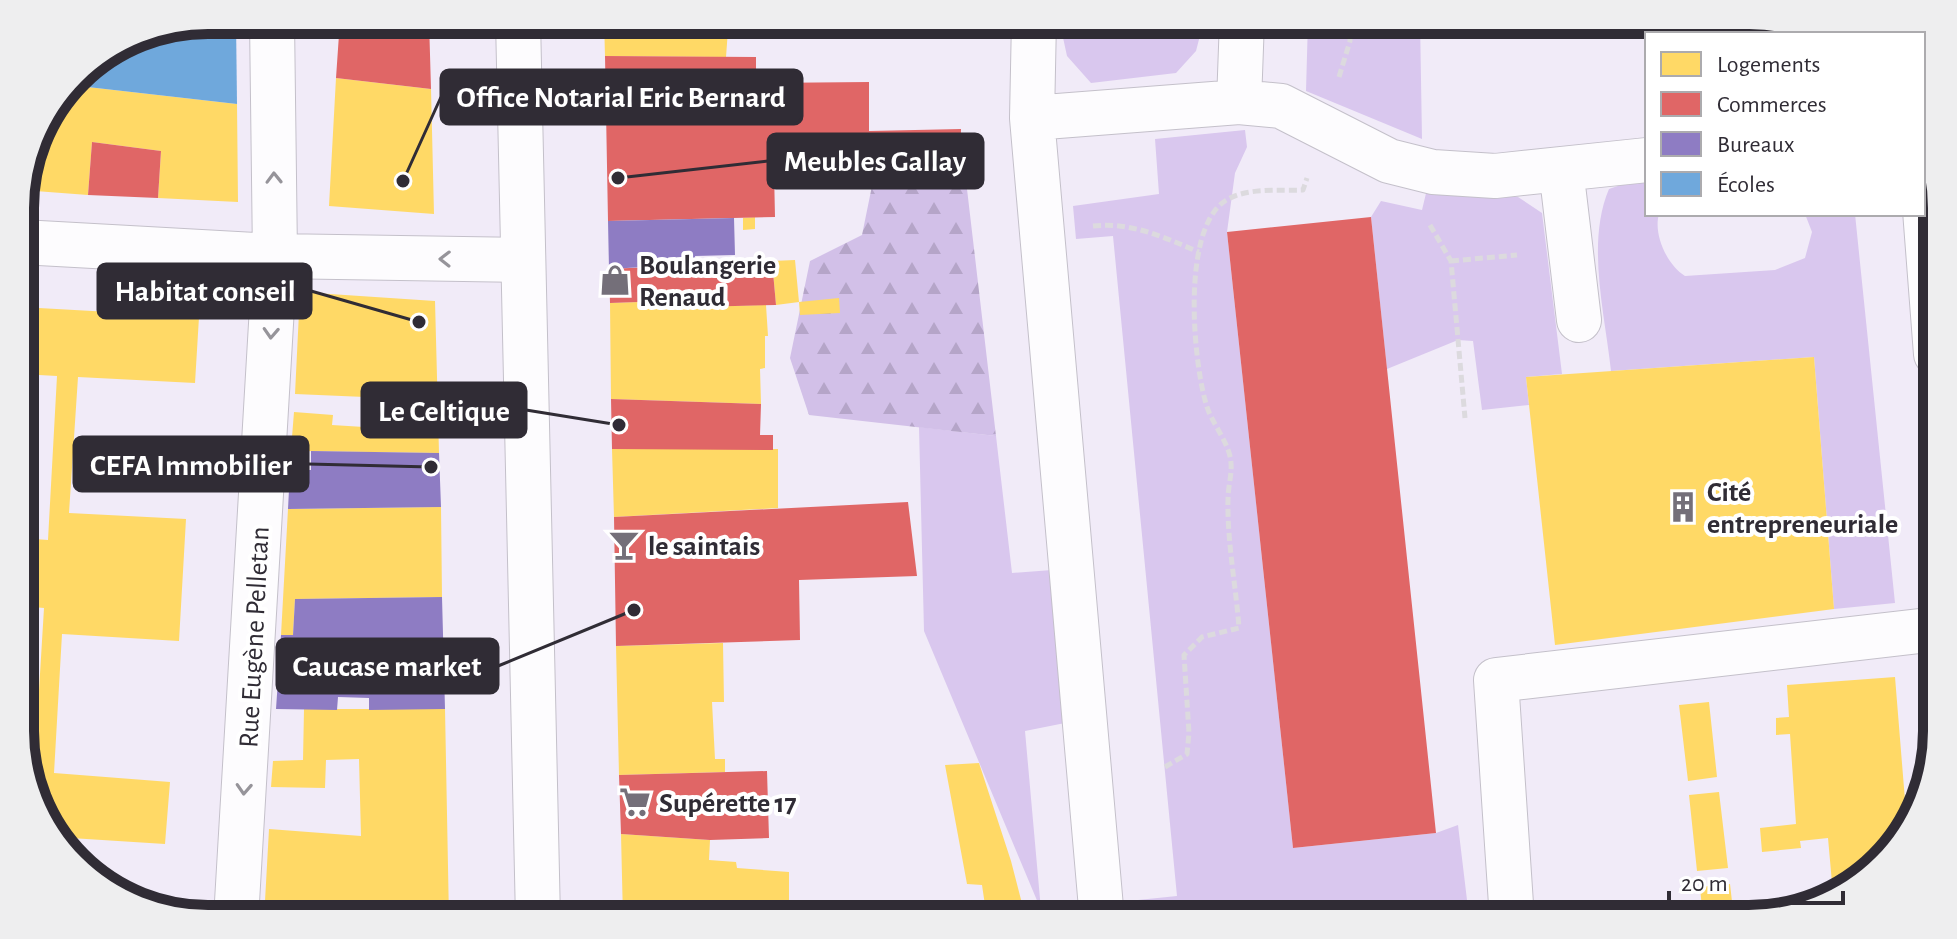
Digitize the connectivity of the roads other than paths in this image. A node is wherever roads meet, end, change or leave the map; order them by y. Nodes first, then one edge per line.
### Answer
1 (272, 34) edge
2 (518, 34) edge
3 (1034, 34) edge
4 (1241, 34) edge
5 (1239, 102) junction
6 (1032, 118) junction
7 (1645, 160) edge
8 (1561, 169) junction
9 (34, 243) edge
10 (275, 256) junction
11 (523, 260) junction
12 (1579, 320) dead end
13 (1923, 631) edge
14 (237, 905) edge
15 (538, 905) edge
16 (1101, 905) edge
17 (1511, 905) edge

10 -> 1 street, Rue Eugène Pelletan
2 - 11 street
3 - 6 street
4 - 5 street
5 - 6 street
5 - 8 street
6 - 16 street
7 - 8 street
8 - 12 street
9 - 10 street
11 -> 10 street
10 -> 14 street, Rue Eugène Pelletan
11 - 15 street
13 - 17 street

